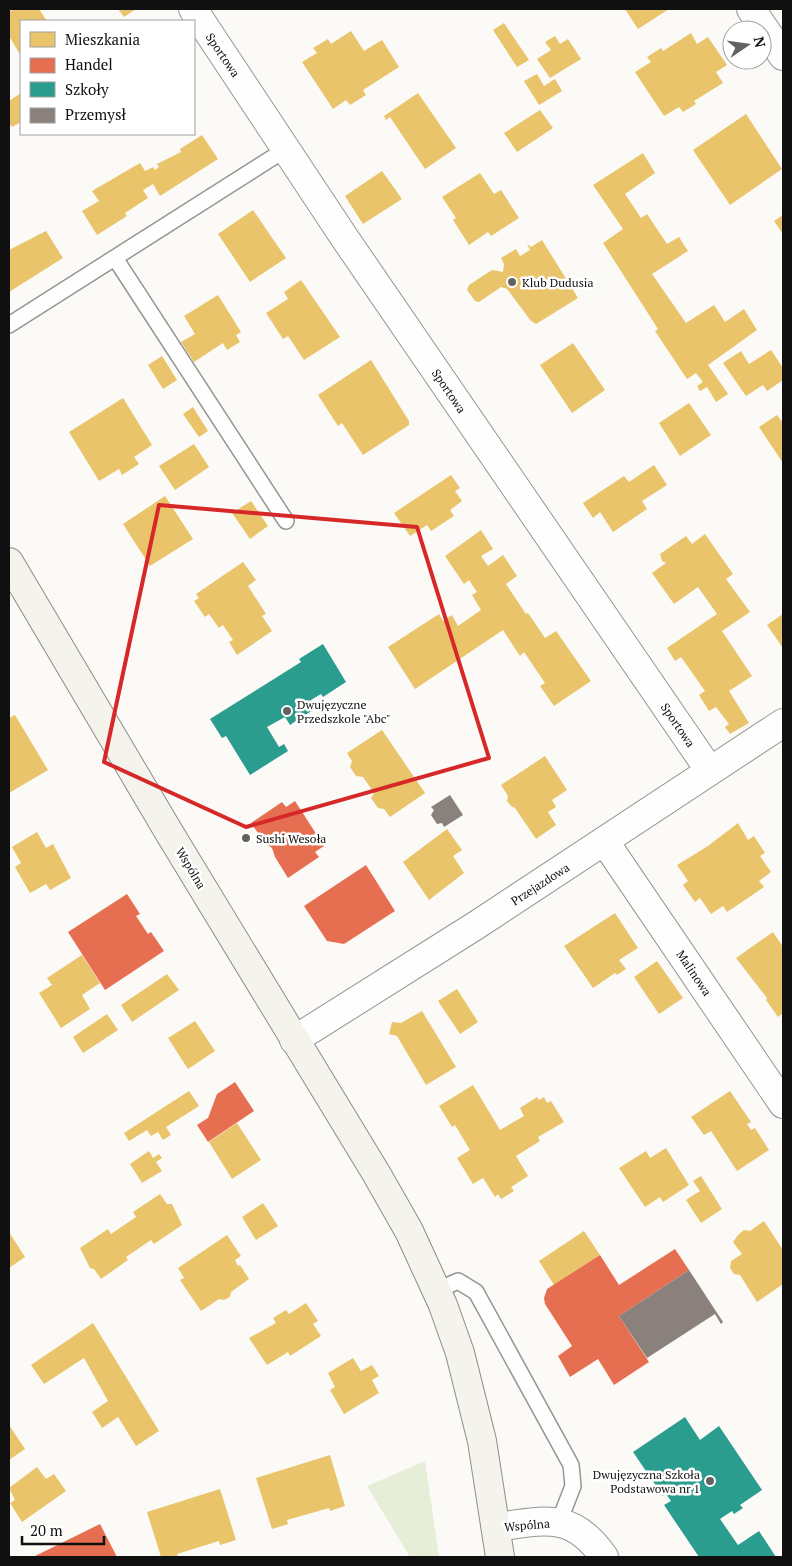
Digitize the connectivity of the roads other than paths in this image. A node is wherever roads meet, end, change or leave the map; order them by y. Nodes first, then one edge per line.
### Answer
1 (193, 9) edge
2 (752, 9) edge
3 (783, 56) edge
4 (286, 149) junction
5 (115, 258) junction
6 (9, 325) edge
7 (286, 521) dead end
8 (9, 562) edge
9 (783, 722) edge
10 (710, 771) junction
11 (605, 842) junction
12 (294, 1040) junction
13 (783, 1104) edge
14 (436, 1291) junction
15 (559, 1522) junction
16 (497, 1527) junction
17 (500, 1557) edge
18 (604, 1557) edge

1 - 4 street, Sportowa
2 - 3 street
4 - 5 lane
4 - 10 street, Sportowa
5 - 6 lane
5 - 7 lane
8 - 12 street, Wspólna
9 - 10 street, Przejazdowa
10 - 11 street, Przejazdowa
11 - 12 street, Przejazdowa
11 - 13 street, Malinowa
12 - 14 street, Wspólna
14 - 15 lane
14 - 16 street, Wspólna
15 - 16 street, Wspólna
15 - 18 street, Wspólna
16 - 17 street, Wspólna

